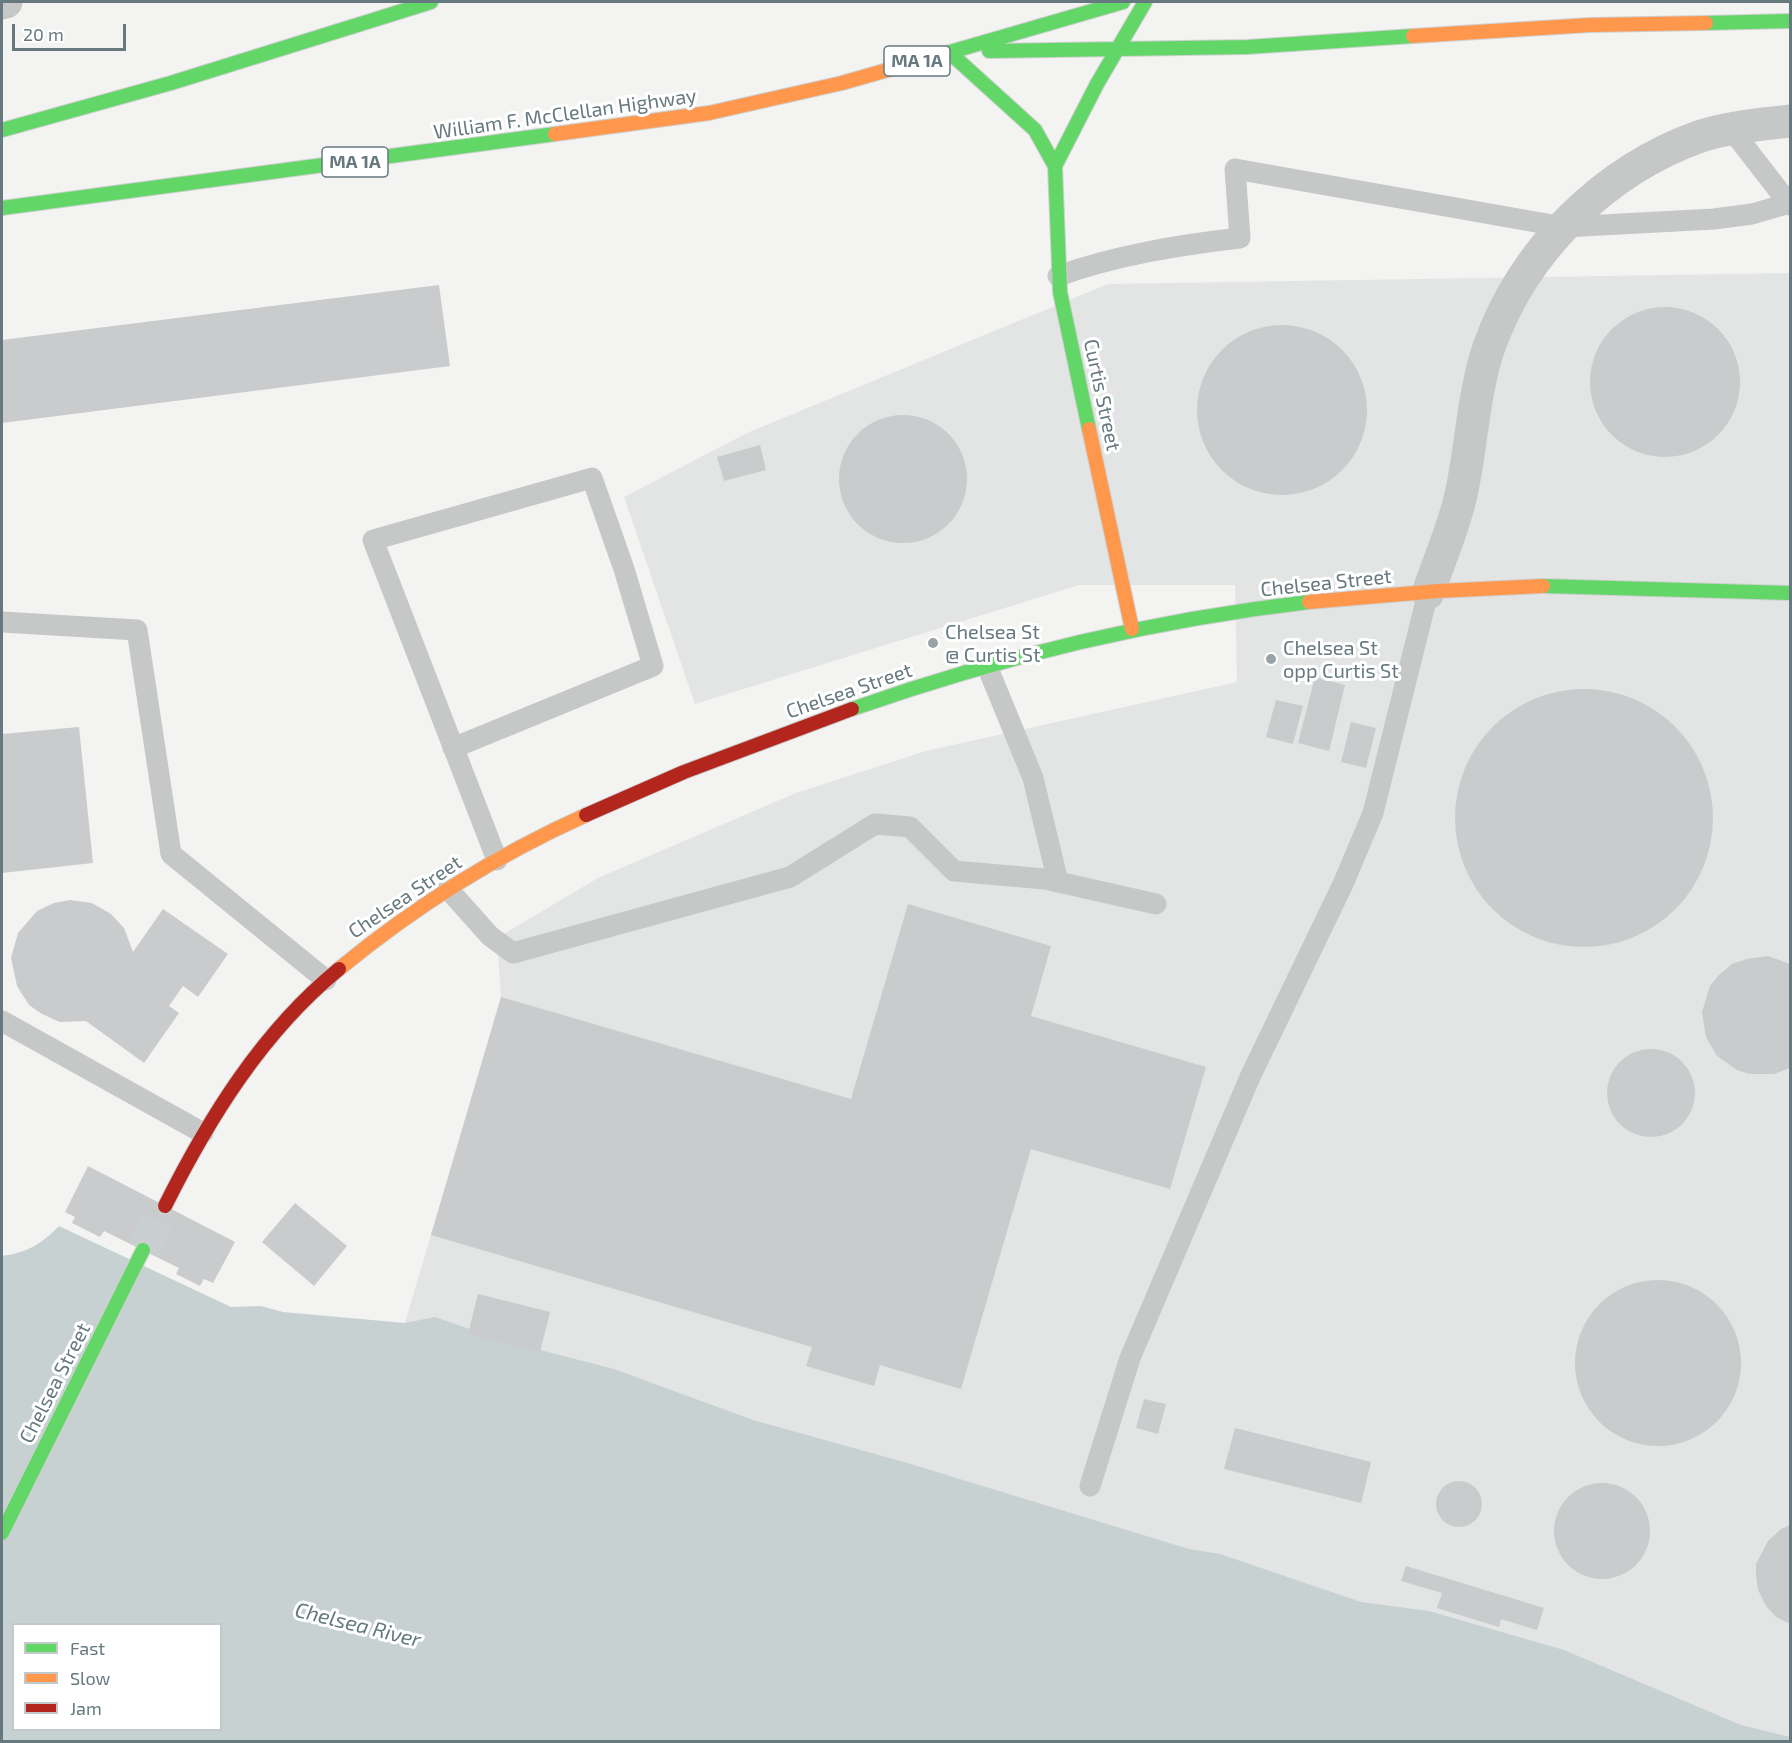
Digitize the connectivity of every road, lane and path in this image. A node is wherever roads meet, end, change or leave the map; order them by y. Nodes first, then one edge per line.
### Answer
1 (6, 2) edge
2 (431, 2) edge
3 (1123, 2) edge
4 (1145, 2) edge
5 (2, 3) edge
6 (1791, 21) edge
7 (1116, 49) junction
8 (948, 52) junction
9 (1791, 121) edge
10 (1731, 129) junction
11 (2, 130) edge
12 (1055, 166) junction
13 (1790, 204) edge
14 (2, 208) edge
15 (1564, 227) junction
16 (1057, 269) junction
17 (1428, 593) junction
18 (1791, 593) edge
19 (2, 622) edge
20 (1132, 629) junction
21 (987, 666) junction
22 (453, 748) junction
23 (497, 860) junction
24 (1058, 882) junction
25 (448, 889) junction
26 (1156, 904) dead end
27 (326, 980) junction
28 (2, 1021) edge
29 (203, 1133) junction
30 (165, 1206) tunnel mouth
31 (143, 1250) tunnel mouth
32 (1090, 1486) dead end
33 (2, 1533) edge

1 - 5 street
2 - 11 main road
3 - 8 main road, William F. McClellan Highway / MA 1A
4 - 7 main road, Curtis Street
6 - 7 main road
7 - 8 main road
7 - 12 main road, Curtis Street
8 - 12 main road, Curtis Street
8 - 14 main road, William F. McClellan Highway / MA 1A
9 - 10 street
10 - 13 lane
10 - 15 street
12 - 16 main road, Curtis Street
13 - 15 lane
15 - 16 lane
15 - 17 street
16 - 20 main road, Curtis Street
17 - 18 main road, Chelsea Street
17 - 20 main road, Chelsea Street
17 - 32 lane
19 - 27 lane
20 - 21 main road, Chelsea Street
21 - 23 main road, Chelsea Street
21 - 24 lane
22 - 22 lane
22 - 23 lane
23 - 25 main road, Chelsea Street
24 - 25 lane
24 - 26 lane
25 - 27 main road, Chelsea Street
27 - 29 main road, Chelsea Street
28 - 29 lane
29 - 30 main road, Chelsea Street
31 - 33 main road, Chelsea Street

